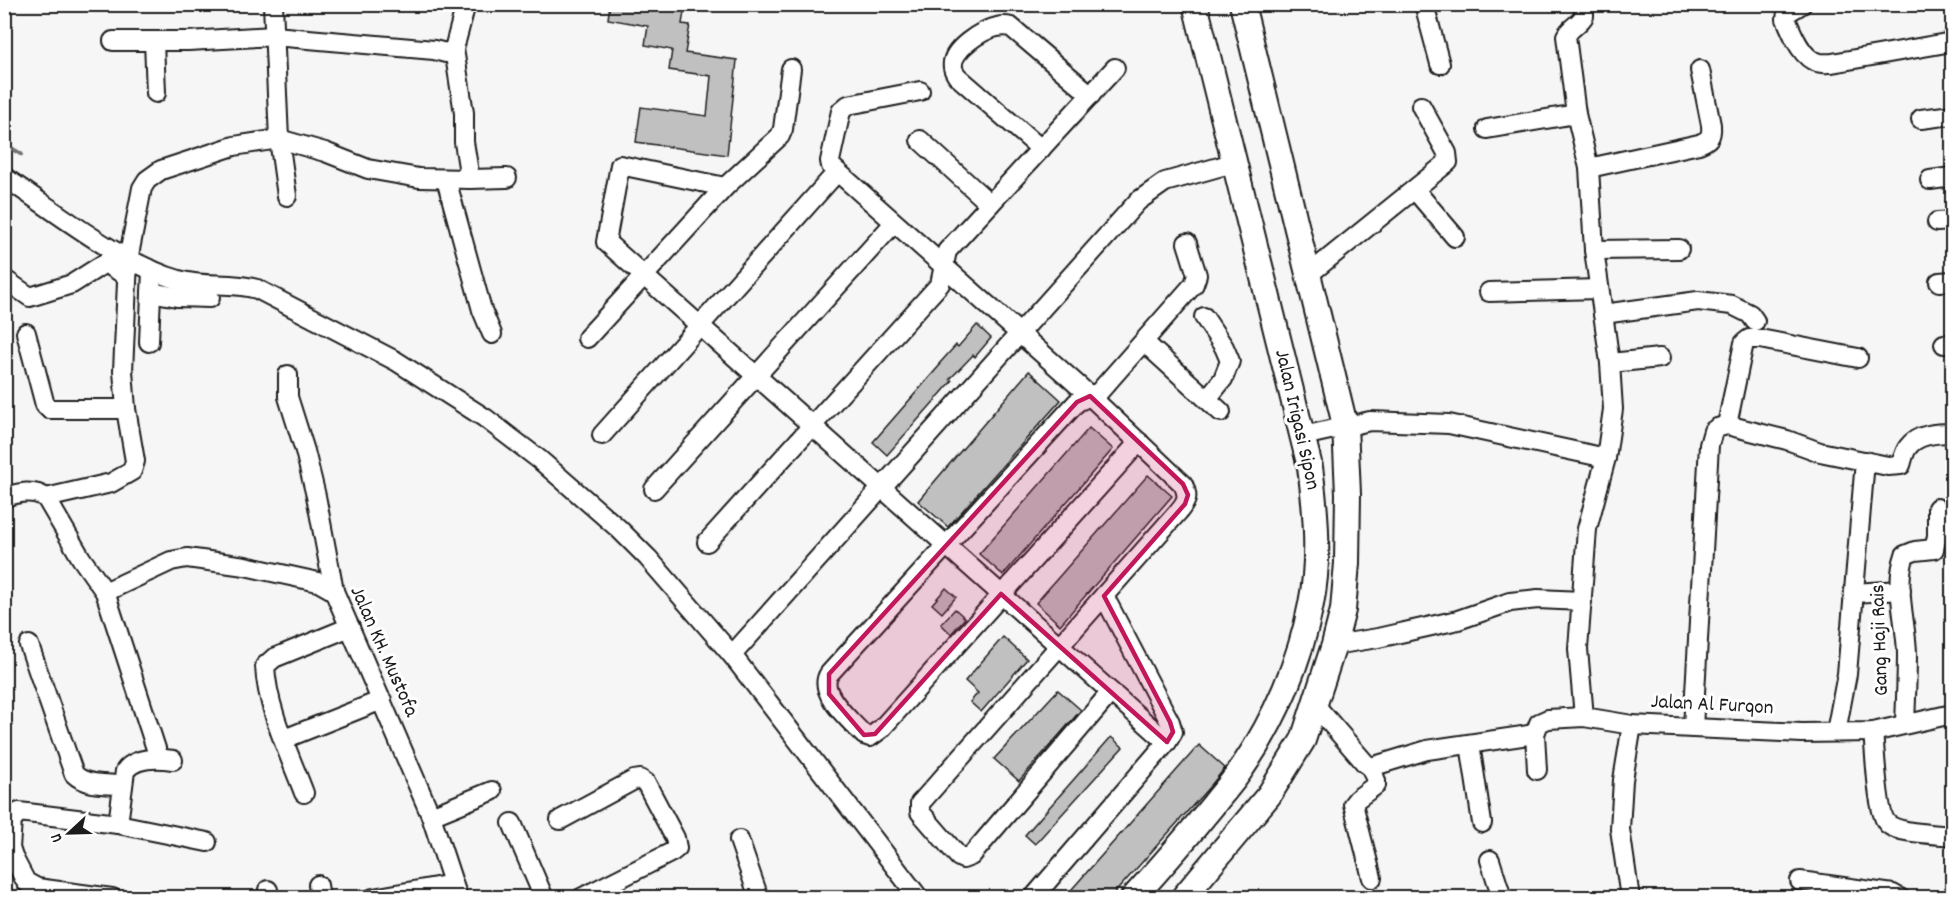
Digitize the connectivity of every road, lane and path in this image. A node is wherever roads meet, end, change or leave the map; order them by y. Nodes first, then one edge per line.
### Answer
1 (273, 4) edge
2 (466, 4) edge
3 (1195, 4) edge
4 (1242, 4) edge
5 (1424, 4) edge
6 (1584, 4) edge
7 (1802, 4) edge
8 (274, 36) junction
9 (113, 40) dead end
10 (154, 41) junction
11 (1953, 42) edge
12 (454, 49) junction
13 (1440, 64) dead end
14 (1115, 68) dead end
15 (791, 69) dead end
16 (1700, 70) dead end
17 (920, 91) dead end
18 (156, 93) dead end
19 (1091, 95) junction
20 (1420, 106) dead end
21 (1576, 114) junction
22 (1953, 116) edge
23 (1921, 119) dead end
24 (1487, 129) dead end
25 (279, 139) junction
26 (920, 140) dead end
27 (1041, 149) junction
28 (1233, 163) junction
29 (1589, 168) junction
30 (837, 172) junction
31 (4, 177) edge
32 (1953, 177) edge
33 (507, 178) dead end
34 (446, 179) junction
35 (470, 179) junction
36 (1930, 180) dead end
37 (725, 187) junction
38 (1415, 190) junction
39 (287, 196) dead end
40 (990, 204) junction
41 (894, 222) junction
42 (1455, 237) dead end
43 (1187, 243) dead end
44 (1679, 249) dead end
45 (1594, 250) junction
46 (945, 266) junction
47 (127, 268) junction
48 (152, 270) junction
49 (1308, 274) junction
50 (644, 275) junction
51 (4, 279) edge
52 (1599, 289) junction
53 (151, 292) junction
54 (1489, 292) dead end
55 (210, 298) dead end
56 (1603, 314) junction
57 (1204, 317) dead end
58 (1755, 321) dead end
59 (700, 325) junction
60 (26, 333) dead end
61 (1020, 333) junction
62 (492, 334) dead end
63 (587, 338) dead end
64 (149, 342) dead end
65 (1144, 342) junction
66 (1660, 358) dead end
67 (1858, 358) dead end
68 (1610, 363) junction
69 (288, 375) dead end
70 (757, 376) junction
71 (1090, 396) junction
72 (1207, 399) junction
73 (126, 410) junction
74 (1221, 412) dead end
75 (812, 425) junction
76 (1343, 425) junction
77 (1727, 425) junction
78 (1953, 433) edge
79 (602, 435) dead end
80 (1305, 436) junction
81 (1139, 442) junction
82 (1606, 458) junction
83 (1865, 461) junction
84 (882, 488) junction
85 (654, 489) dead end
86 (4, 497) edge
87 (46, 498) junction
88 (1937, 508) dead end
89 (707, 542) dead end
90 (946, 545) junction
91 (1901, 590) junction
92 (334, 591) junction
93 (105, 592) junction
94 (1854, 593) junction
95 (1001, 594) junction
96 (1104, 596) junction
97 (1582, 601) junction
98 (1313, 604) junction
99 (1341, 610) junction
100 (350, 627) junction
101 (29, 645) dead end
102 (1334, 645) junction
103 (1059, 646) junction
104 (732, 655) junction
105 (1111, 692) junction
106 (382, 700) junction
107 (1315, 705) junction
108 (1953, 714) edge
109 (1584, 717) junction
110 (1905, 723) junction
111 (1632, 725) junction
112 (1693, 728) junction
113 (1836, 732) junction
114 (1873, 732) junction
115 (1535, 734) junction
116 (284, 739) junction
117 (1167, 742) junction
118 (1470, 744) junction
119 (1371, 767) junction
120 (1536, 770) dead end
121 (123, 785) junction
122 (492, 790) dead end
123 (304, 793) dead end
124 (431, 816) junction
125 (560, 820) dead end
126 (118, 824) junction
127 (512, 824) dead end
128 (1482, 824) dead end
129 (1953, 836) edge
130 (739, 840) dead end
131 (207, 842) dead end
132 (1490, 860) dead end
133 (1372, 878) dead end
134 (1800, 881) dead end
135 (456, 891) edge
136 (755, 896) edge
137 (112, 897) edge
138 (374, 897) edge
139 (544, 897) edge
140 (581, 897) edge
141 (919, 897) edge
142 (1033, 897) edge
143 (1133, 897) edge
144 (1183, 897) edge
145 (1502, 897) edge
146 (1630, 897) edge
147 (1900, 897) edge

1 - 8 street
2 - 12 street
3 - 28 street, Jalan Irigasi Sipon
4 - 49 street, Jalan Irigasi Sipon
5 - 13 street
6 - 21 street
7 - 11 street
8 - 10 street
8 - 12 street
8 - 25 street
9 - 10 street
10 - 18 street
12 - 35 street
14 - 19 street
15 - 37 street
16 - 29 street
17 - 30 street
19 - 27 street
19 - 27 street
20 - 38 street
21 - 24 street
21 - 29 street
22 - 23 street
25 - 34 street
25 - 39 street
25 - 47 street
26 - 40 street
27 - 40 street
28 - 61 street
28 - 80 street, Jalan Irigasi Sipon
29 - 45 street
30 - 41 street
30 - 59 street
31 - 47 street
32 - 36 street
33 - 35 street
34 - 35 street
34 - 62 street
37 - 50 street
37 - 50 street
38 - 42 street
38 - 49 street
40 - 46 street
41 - 46 street
41 - 70 street
43 - 65 street
44 - 45 street
45 - 52 street
46 - 61 street
46 - 75 street
47 - 48 street
47 - 51 street
47 - 73 street
48 - 53 street
48 - 104 street
49 - 76 street, Jalan Irigasi Sipon
50 - 59 street
50 - 63 street
52 - 54 street
52 - 56 street
53 - 55 street
53 - 64 street
56 - 58 street
56 - 68 street
57 - 72 street
59 - 70 street
59 - 79 street
60 - 73 street
61 - 71 street
61 - 84 street
65 - 71 street
65 - 72 street
66 - 68 street
67 - 77 street
68 - 82 street
69 - 92 street
70 - 75 street
70 - 85 street
71 - 81 street
71 - 90 street
72 - 74 street
73 - 87 street
75 - 84 street
75 - 89 street
76 - 80 street
76 - 82 street
76 - 99 street, Jalan Irigasi Sipon
77 - 83 street
77 - 112 street
78 - 83 street
80 - 98 street, Jalan Irigasi Sipon
81 - 95 street
81 - 96 street
82 - 97 street
83 - 94 street
84 - 90 street
84 - 104 street
86 - 87 street
87 - 93 street
88 - 91 street, Gang Haji Rais
90 - 95 street
90 - 95 street
91 - 94 street
91 - 110 street, Gang Haji Rais
92 - 93 street, Jalan KH. Mustofa
92 - 100 street, Jalan KH. Mustofa
93 - 121 street
94 - 113 street
95 - 103 street
96 - 103 street
96 - 117 street
97 - 102 street
97 - 109 street
98 - 99 street
98 - 143 street, Jalan Irigasi Sipon
99 - 102 street, Jalan Irigasi Sipon
100 - 106 street, Jalan KH. Mustofa
100 - 116 street
101 - 121 street
102 - 107 street, Jalan Irigasi Sipon
103 - 105 street
103 - 105 street
104 - 141 street
105 - 117 street
106 - 116 street
106 - 124 street, Jalan KH. Mustofa
107 - 119 street
107 - 144 street, Jalan Irigasi Sipon
108 - 110 street, Jalan Al Furqon
109 - 111 street, Jalan Al Furqon
109 - 115 street, Jalan Al Furqon
110 - 114 street, Jalan Al Furqon
111 - 112 street, Jalan Al Furqon
111 - 146 street
112 - 113 street, Jalan Al Furqon
113 - 114 street, Jalan Al Furqon
114 - 129 street
115 - 118 street
115 - 120 street
116 - 123 street
117 - 142 street
118 - 119 street
118 - 128 street
119 - 133 street
121 - 126 street
122 - 124 street
124 - 135 street, Jalan KH. Mustofa
125 - 140 street
126 - 131 street
126 - 137 street
127 - 139 street
130 - 136 street
132 - 145 street
134 - 147 street
135 - 138 street

